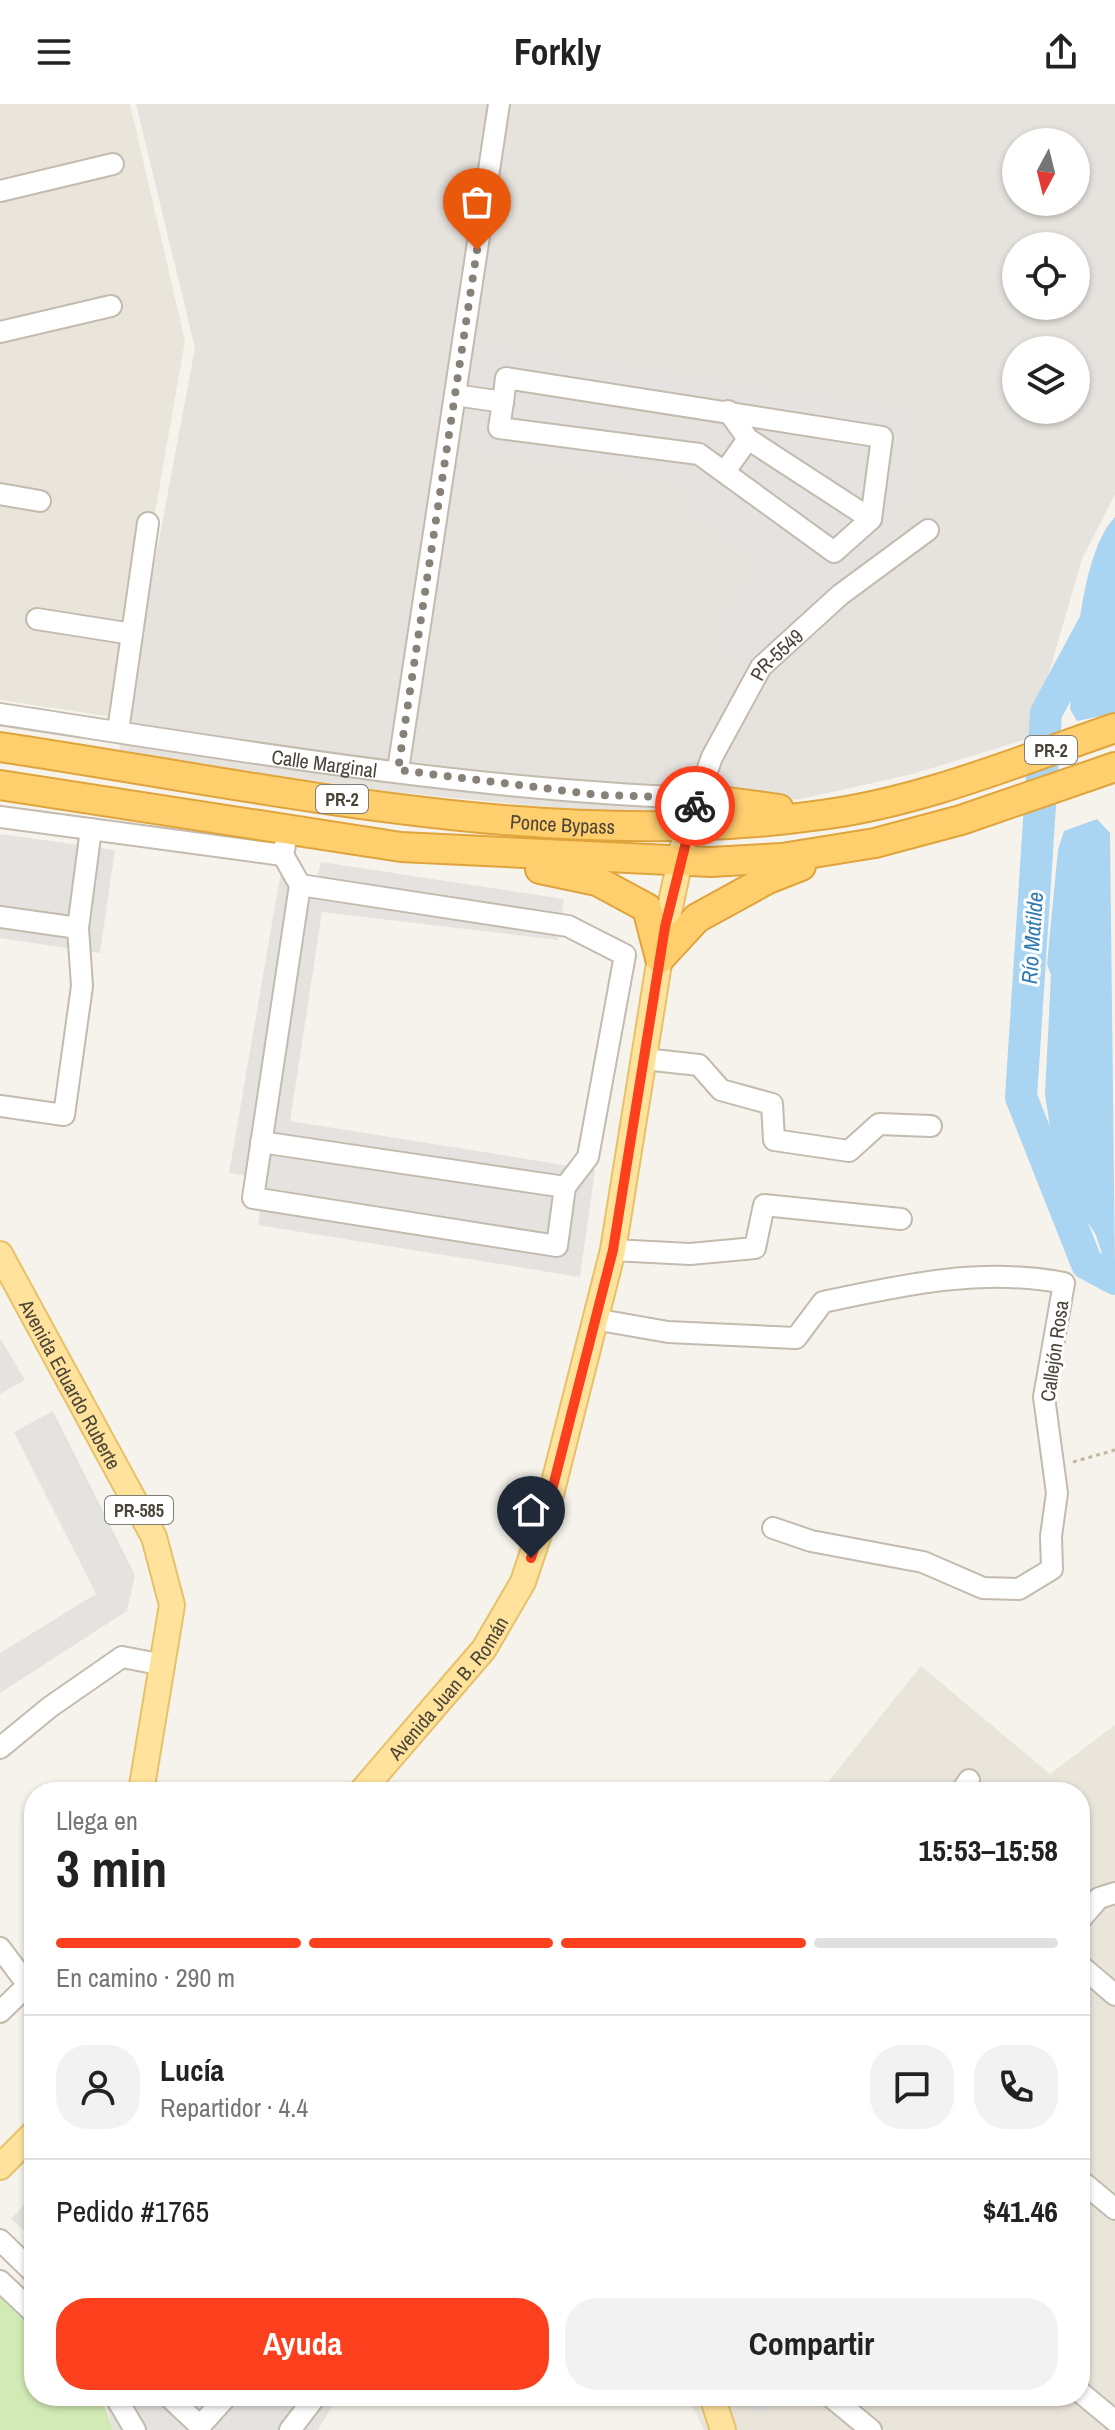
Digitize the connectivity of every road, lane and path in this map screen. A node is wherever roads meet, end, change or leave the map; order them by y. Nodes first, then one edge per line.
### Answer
1 (499, 104) edge
2 (113, 164) dead end
3 (0, 191) edge
4 (111, 306) dead end
5 (0, 332) edge
6 (455, 395) junction
7 (503, 402) junction
8 (728, 411) junction
9 (748, 439) junction
10 (726, 470) junction
11 (0, 494) edge
12 (40, 501) dead end
13 (871, 519) junction
14 (148, 523) dead end
15 (928, 530) dead end
16 (37, 619) dead end
17 (132, 634) junction
18 (0, 714) edge
19 (1115, 728) edge
20 (118, 731) junction
21 (0, 747) edge
22 (1115, 767) edge
23 (398, 770) junction
24 (0, 785) edge
25 (697, 798) junction
26 (823, 815) junction
27 (0, 817) edge
28 (687, 827) junction
29 (91, 829) junction
30 (285, 842) junction
31 (853, 847) junction
32 (460, 851) junction
33 (679, 862) junction
34 (300, 885) junction
35 (0, 917) edge
36 (78, 928) junction
37 (660, 958) junction
38 (644, 1059) junction
39 (0, 1106) edge
40 (931, 1126) dead end
41 (261, 1142) junction
42 (565, 1187) junction
43 (901, 1219) dead end
44 (613, 1250) junction
45 (0, 1254) edge
46 (594, 1319) junction
47 (1115, 1450) edge
48 (1054, 1467) junction
49 (773, 1528) dead end
50 (164, 1665) junction
51 (0, 1748) edge
52 (143, 1782) edge
53 (370, 1782) edge
54 (1115, 1893) edge
55 (1090, 1908) edge
56 (0, 1948) edge
57 (1090, 1974) edge
58 (24, 1980) edge
59 (24, 1989) edge
60 (1115, 1995) edge
61 (0, 2012) edge
62 (24, 2143) edge
63 (0, 2167) edge
64 (1090, 2188) edge
65 (1115, 2209) edge
66 (0, 2240) edge
67 (24, 2263) edge
68 (0, 2281) edge
69 (24, 2304) edge
70 (1090, 2400) edge
71 (121, 2406) edge
72 (179, 2406) edge
73 (218, 2406) edge
74 (308, 2406) edge
75 (715, 2406) edge
76 (842, 2406) edge
77 (1115, 2421) edge
78 (135, 2430) edge
79 (290, 2430) edge
80 (723, 2430) edge
81 (871, 2430) edge

1 - 6 street
2 - 3 street
4 - 5 street
6 - 7 street
6 - 23 street
7 - 8 street
7 - 10 street
8 - 9 street
8 - 13 street
9 - 10 street
9 - 13 street
10 - 13 street
11 - 12 street
14 - 17 street
15 - 25 street, PR-5549
16 - 17 street
17 - 20 street
18 - 20 street, Calle Marginal
19 - 26 highway, Ponce Bypass / PR-2
20 - 23 street, Calle Marginal
21 - 28 highway, Ponce Bypass / PR-2
22 - 31 highway, Ponce Bypass / PR-2
23 - 25 street, Calle Marginal
24 - 30 highway, Ponce Bypass / PR-2
25 - 26 highway
25 - 28 street, PR-5549
26 - 28 highway, Ponce Bypass / PR-2
27 - 29 street
28 - 33 main road, Avenida Juan B. Román
29 - 30 street
29 - 36 street
30 - 32 highway, Ponce Bypass / PR-2
30 - 34 street
31 - 33 highway, Ponce Bypass / PR-2
31 - 37 highway
32 - 33 highway, Ponce Bypass / PR-2
32 - 37 highway
33 - 37 main road, Avenida Juan B. Román
34 - 41 street
34 - 42 street
35 - 36 street
36 - 39 street
37 - 38 main road, Avenida Juan B. Román
38 - 40 street
38 - 44 main road, Avenida Juan B. Román
41 - 42 street
41 - 42 street
43 - 44 street
44 - 46 main road, Avenida Juan B. Román
45 - 50 main road, Avenida Eduardo Ruberte / PR-585
46 - 48 street, Callejón Rosa
46 - 53 main road, Avenida Juan B. Román
47 - 48 path
48 - 49 street, Callejón Rosa
50 - 51 street
50 - 52 main road, Avenida Eduardo Ruberte / PR-585
54 - 55 street
56 - 58 street
57 - 60 street
59 - 61 street
62 - 63 main road
64 - 65 street
66 - 67 street
68 - 69 street
70 - 77 street
71 - 78 street
72 - 73 street
74 - 79 street
75 - 80 main road
76 - 81 street

